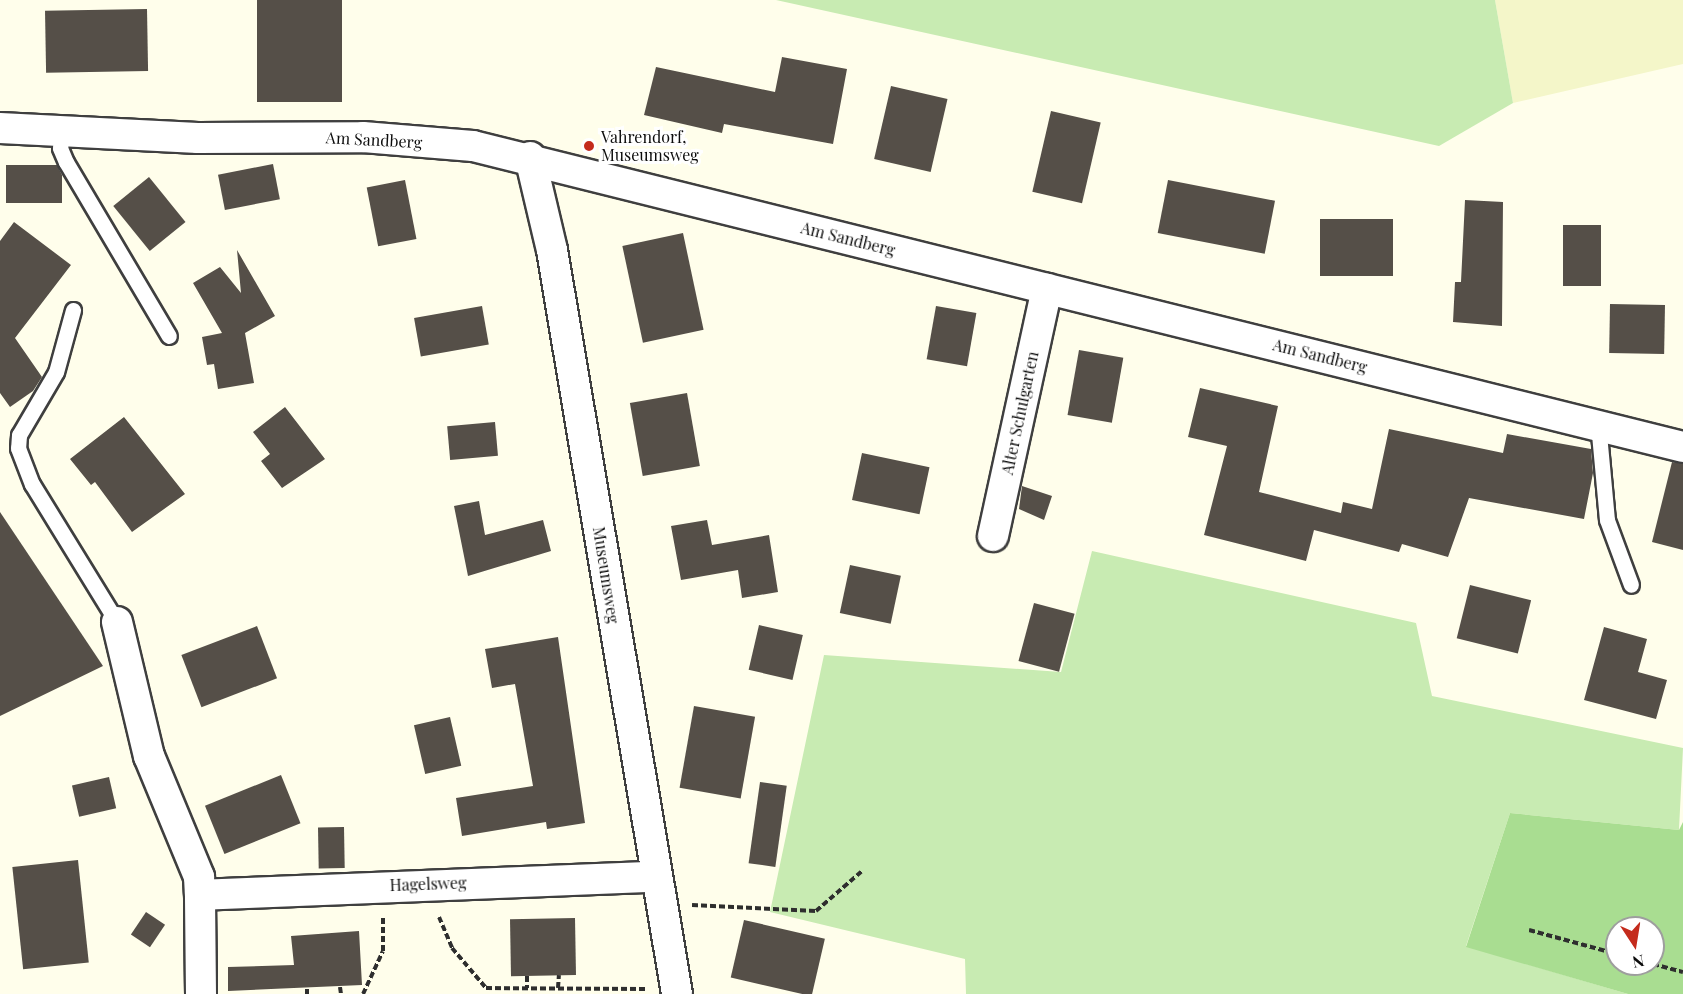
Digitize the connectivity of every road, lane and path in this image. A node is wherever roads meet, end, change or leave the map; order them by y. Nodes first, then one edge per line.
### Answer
1 (0, 128) edge
2 (62, 132) junction
3 (530, 157) junction
4 (1047, 289) junction
5 (73, 310) dead end
6 (169, 336) dead end
7 (1598, 423) junction
8 (1683, 447) edge
9 (993, 536) dead end
10 (1631, 585) dead end
11 (117, 622) joint
12 (862, 871) dead end
13 (382, 886) junction
14 (659, 891) junction
15 (200, 894) junction
16 (440, 917) dead end
17 (1529, 930) dead end
18 (1605, 951) edge
19 (1665, 967) edge
20 (1683, 972) edge
21 (559, 975) dead end
22 (527, 976) dead end
23 (340, 987) dead end
24 (527, 988) junction
25 (558, 988) junction
26 (676, 991) edge
27 (201, 994) edge
28 (341, 994) edge
29 (363, 994) edge

1 - 2 street, Am Sandberg
2 - 3 street, Am Sandberg
2 - 6 lane
3 - 4 street, Am Sandberg
3 - 14 street, Museumsweg
4 - 7 street, Am Sandberg
4 - 9 street, Alter Schulgarten
5 - 11 lane
7 - 8 street, Am Sandberg
7 - 10 lane
11 - 15 street
12 - 14 path
13 - 14 street, Hagelsweg
13 - 15 street, Hagelsweg
13 - 29 path
14 - 26 street, Museumsweg
15 - 27 street
16 - 24 path
17 - 18 path
19 - 20 path
21 - 25 path
22 - 24 path
23 - 28 path
24 - 25 path
25 - 26 path

